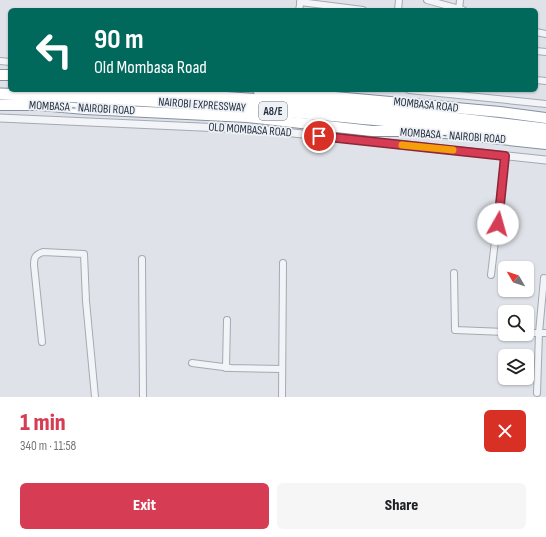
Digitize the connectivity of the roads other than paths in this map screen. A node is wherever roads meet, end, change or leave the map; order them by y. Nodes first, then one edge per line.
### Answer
1 (427, 0) edge
2 (300, 1) edge
3 (349, 8) edge
4 (453, 8) edge
5 (144, 92) edge
6 (296, 92) edge
7 (429, 92) edge
8 (0, 94) edge
9 (546, 104) edge
10 (0, 105) edge
11 (0, 118) edge
12 (546, 118) edge
13 (546, 129) edge
14 (546, 137) edge
15 (546, 144) edge
16 (505, 156) junction
17 (546, 160) edge
18 (142, 259) dead end
19 (283, 263) dead end
20 (454, 273) dead end
21 (492, 275) dead end
22 (544, 278) dead end
23 (227, 320) dead end
24 (498, 332) edge
25 (543, 333) edge
26 (42, 342) dead end
27 (192, 363) dead end
28 (226, 368) junction
29 (282, 369) junction
30 (537, 393) dead end
31 (95, 397) edge
32 (143, 397) edge
33 (282, 397) edge

1 - 4 street
2 - 3 street
5 - 13 highway, NAIROBI EXPRESSWAY / A8/E
6 - 12 highway, MOMBASA ROAD
7 - 9 street
8 - 14 highway, NAIROBI EXPRESSWAY / A8/E
10 - 15 highway, MOMBASA - NAIROBI ROAD
11 - 16 street, OLD MOMBASA ROAD
16 - 17 street, OLD MOMBASA ROAD
16 - 21 street
18 - 32 street
19 - 29 street
20 - 24 street
22 - 25 street
23 - 28 street
25 - 30 street
26 - 31 street
27 - 28 street
28 - 29 street
29 - 33 street

